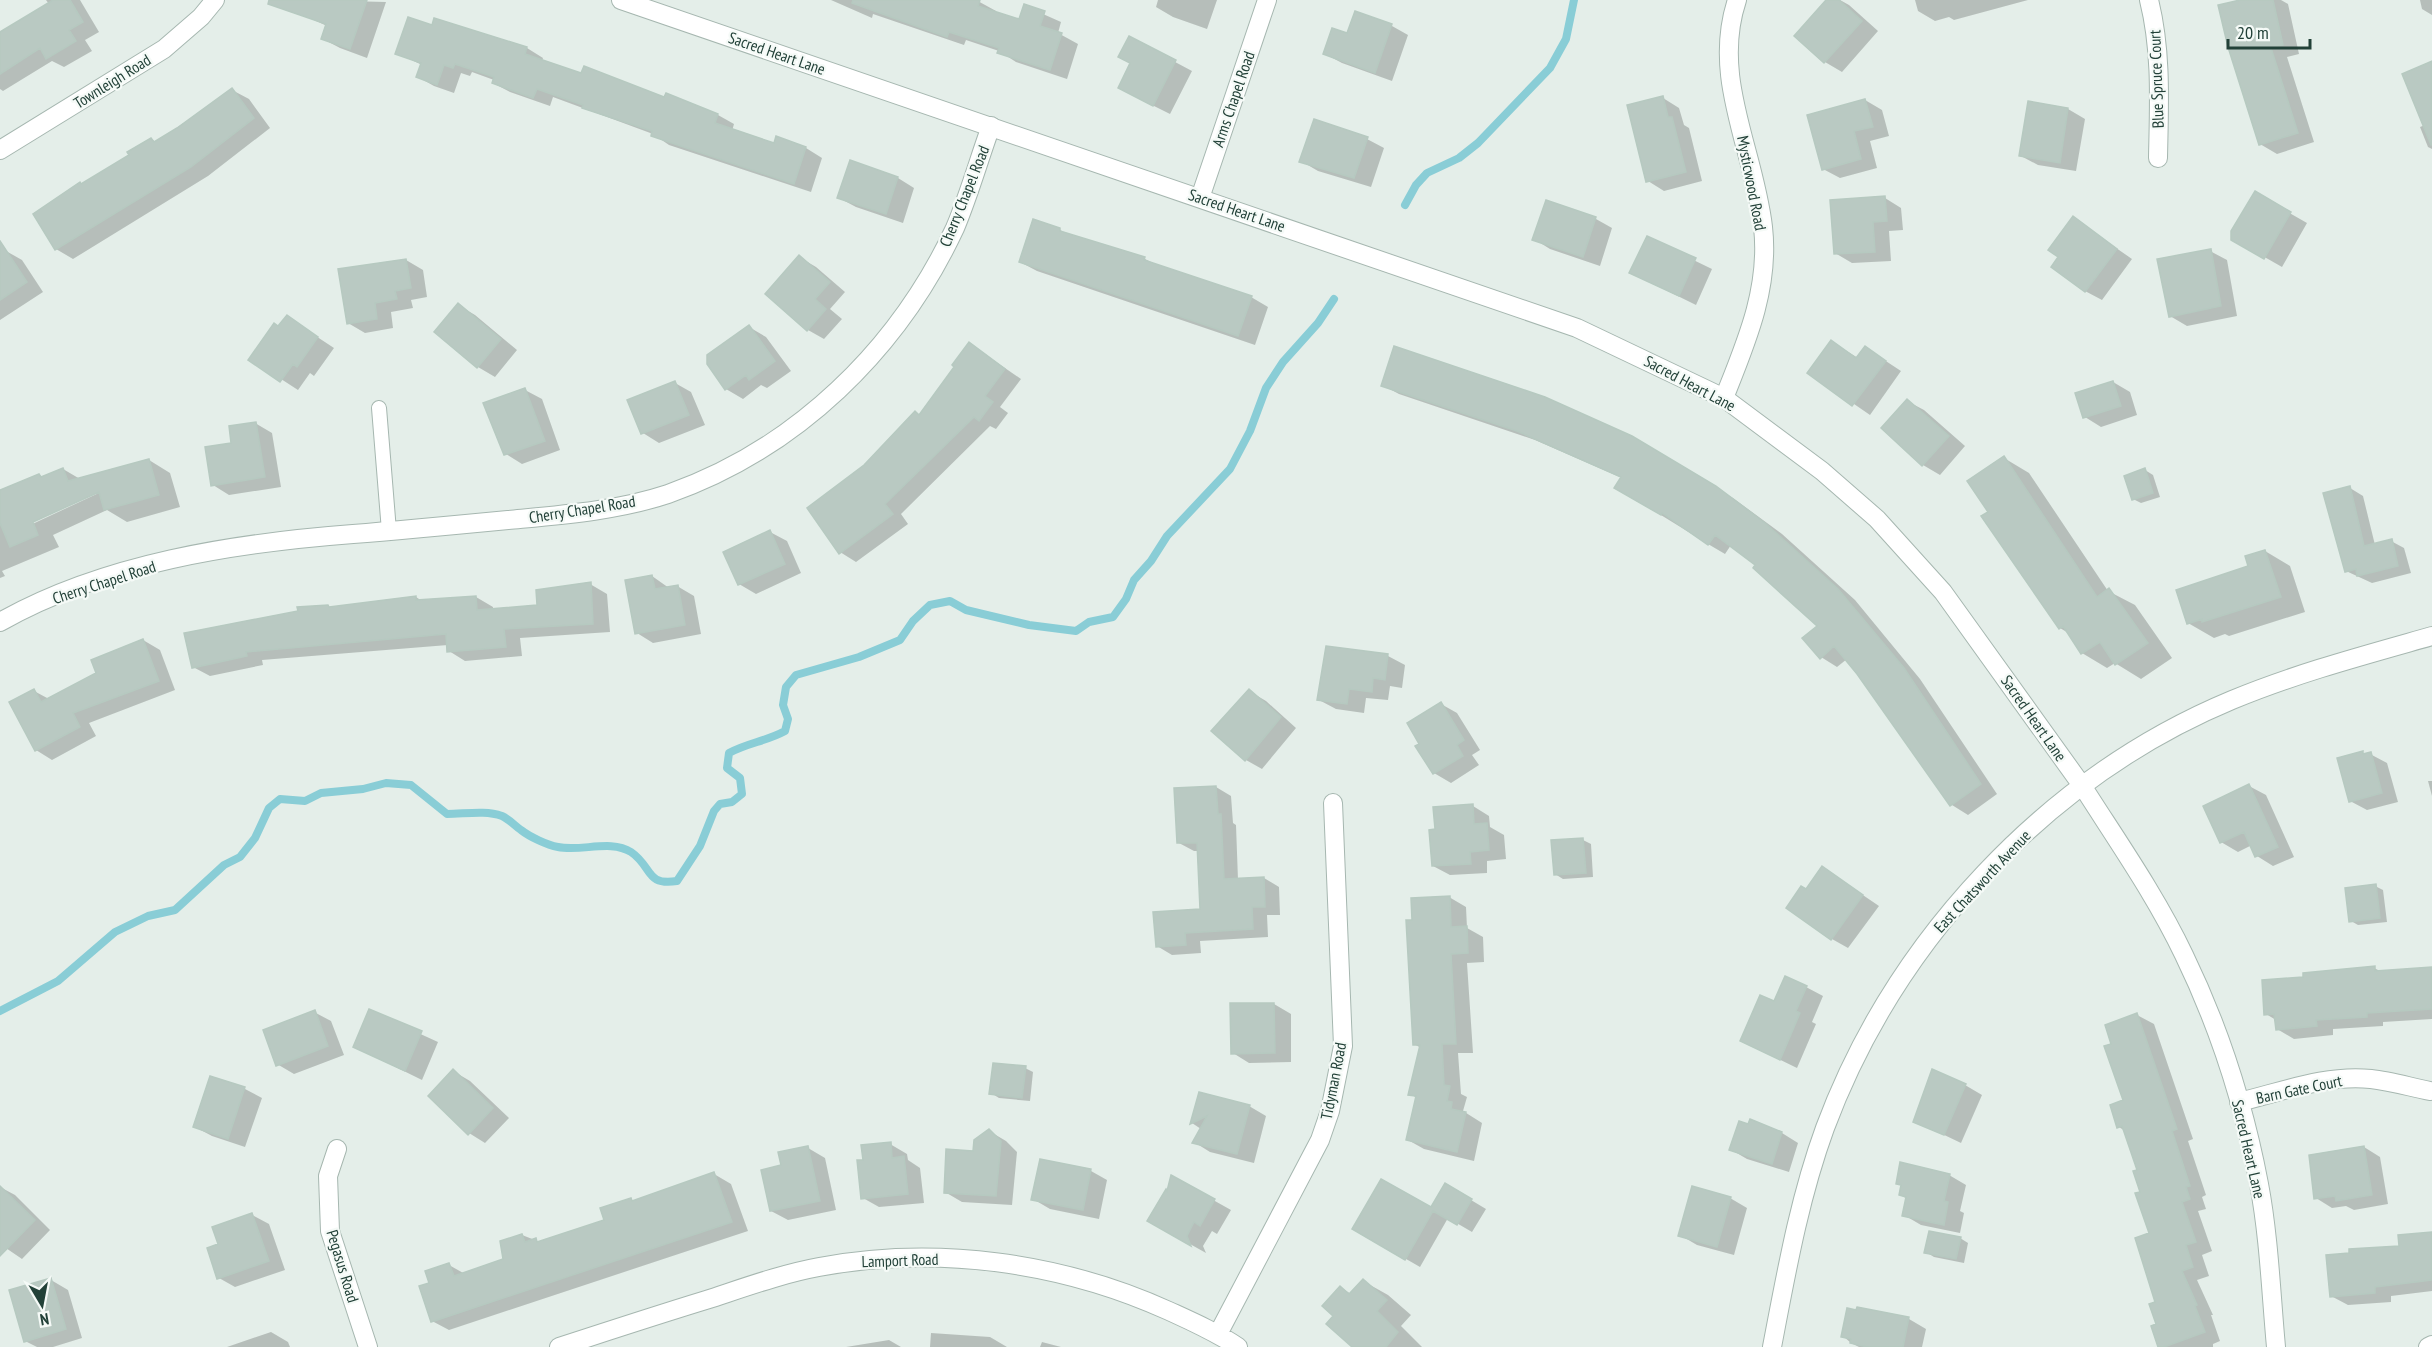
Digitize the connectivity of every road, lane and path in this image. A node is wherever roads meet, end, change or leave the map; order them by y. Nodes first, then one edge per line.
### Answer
1 (215, 0) edge
2 (621, 0) edge
3 (1267, 0) edge
4 (1737, 0) edge
5 (2149, 0) edge
6 (991, 126) junction
7 (0, 150) edge
8 (2158, 158) dead end
9 (1200, 198) junction
10 (1724, 398) junction
11 (379, 408) dead end
12 (389, 531) junction
13 (0, 622) edge
14 (2432, 636) edge
15 (2083, 787) junction
16 (1333, 803) dead end
17 (2430, 1090) dead end
18 (2240, 1102) junction
19 (337, 1149) dead end
20 (1218, 1334) junction
21 (368, 1347) edge
22 (559, 1347) edge
23 (1238, 1347) edge
24 (1772, 1347) edge
25 (2276, 1347) edge

1 - 7 street, Townleigh Road
2 - 6 street, Sacred Heart Lane
3 - 9 street, Arms Chapel Road
4 - 10 street, Mysticwood Road
5 - 8 street, Blue Spruce Court
6 - 9 street, Sacred Heart Lane
6 - 12 street, Cherry Chapel Road
9 - 10 street, Sacred Heart Lane
10 - 15 street, Sacred Heart Lane
11 - 12 lane
12 - 13 street, Cherry Chapel Road
14 - 15 street, East Chatsworth Avenue
15 - 18 street, Sacred Heart Lane
15 - 24 street, East Chatsworth Avenue
16 - 20 street, Tidyman Road
17 - 18 street, Barn Gate Court
18 - 25 street, Sacred Heart Lane
19 - 21 street, Pegasus Road
20 - 22 street, Lamport Road
20 - 23 street, Lamport Road

